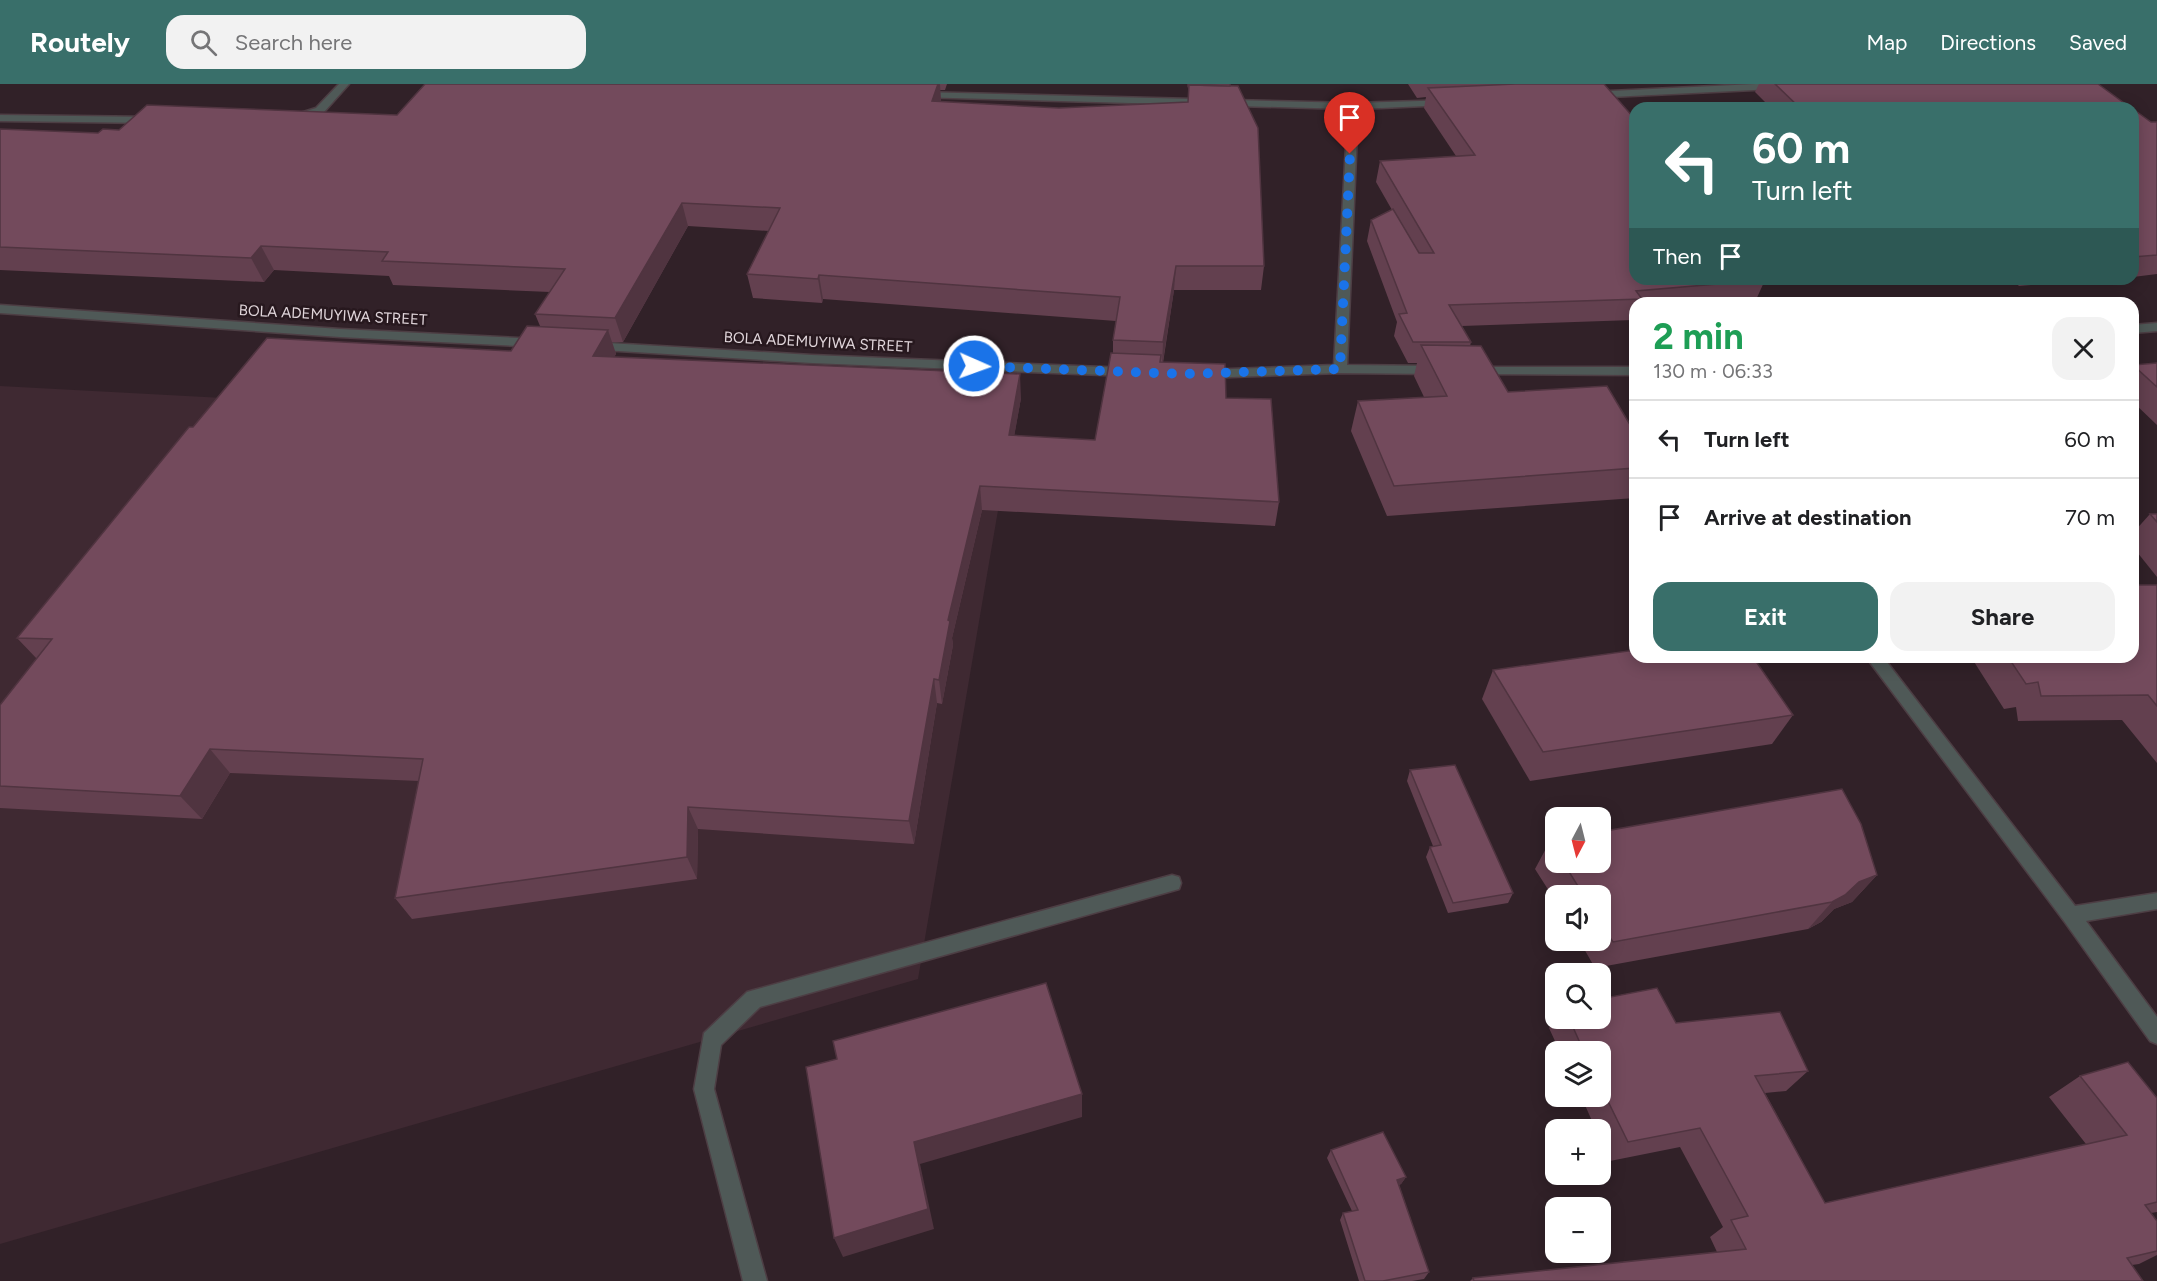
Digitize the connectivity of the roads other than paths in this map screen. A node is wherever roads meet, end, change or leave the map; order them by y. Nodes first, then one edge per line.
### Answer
1 (344, 84) edge
2 (1817, 84) edge
3 (1783, 85) edge
4 (910, 95) edge
5 (1580, 96) edge
6 (1460, 101) edge
7 (1353, 106) junction
8 (0, 118) edge
9 (163, 120) edge
10 (280, 121) edge
11 (0, 309) edge
12 (2157, 327) edge
13 (2139, 328) edge
14 (556, 344) edge
15 (579, 346) edge
16 (1340, 369) junction
17 (1629, 371) edge
18 (1147, 373) edge
19 (1194, 374) edge
20 (1879, 663) edge
21 (1172, 884) dead end
22 (2157, 901) edge
23 (2071, 915) junction
24 (2157, 1034) edge
25 (755, 1281) edge

1 - 10 street
2 - 3 street
3 - 5 street
4 - 7 street
6 - 7 street
7 - 16 street
8 - 9 street
11 - 14 street, BOLA ADEMUYIWA STREET
12 - 13 street
15 - 18 street, BOLA ADEMUYIWA STREET
16 - 17 street
16 - 19 street
20 - 23 street
21 - 25 street
22 - 23 street
23 - 24 street

